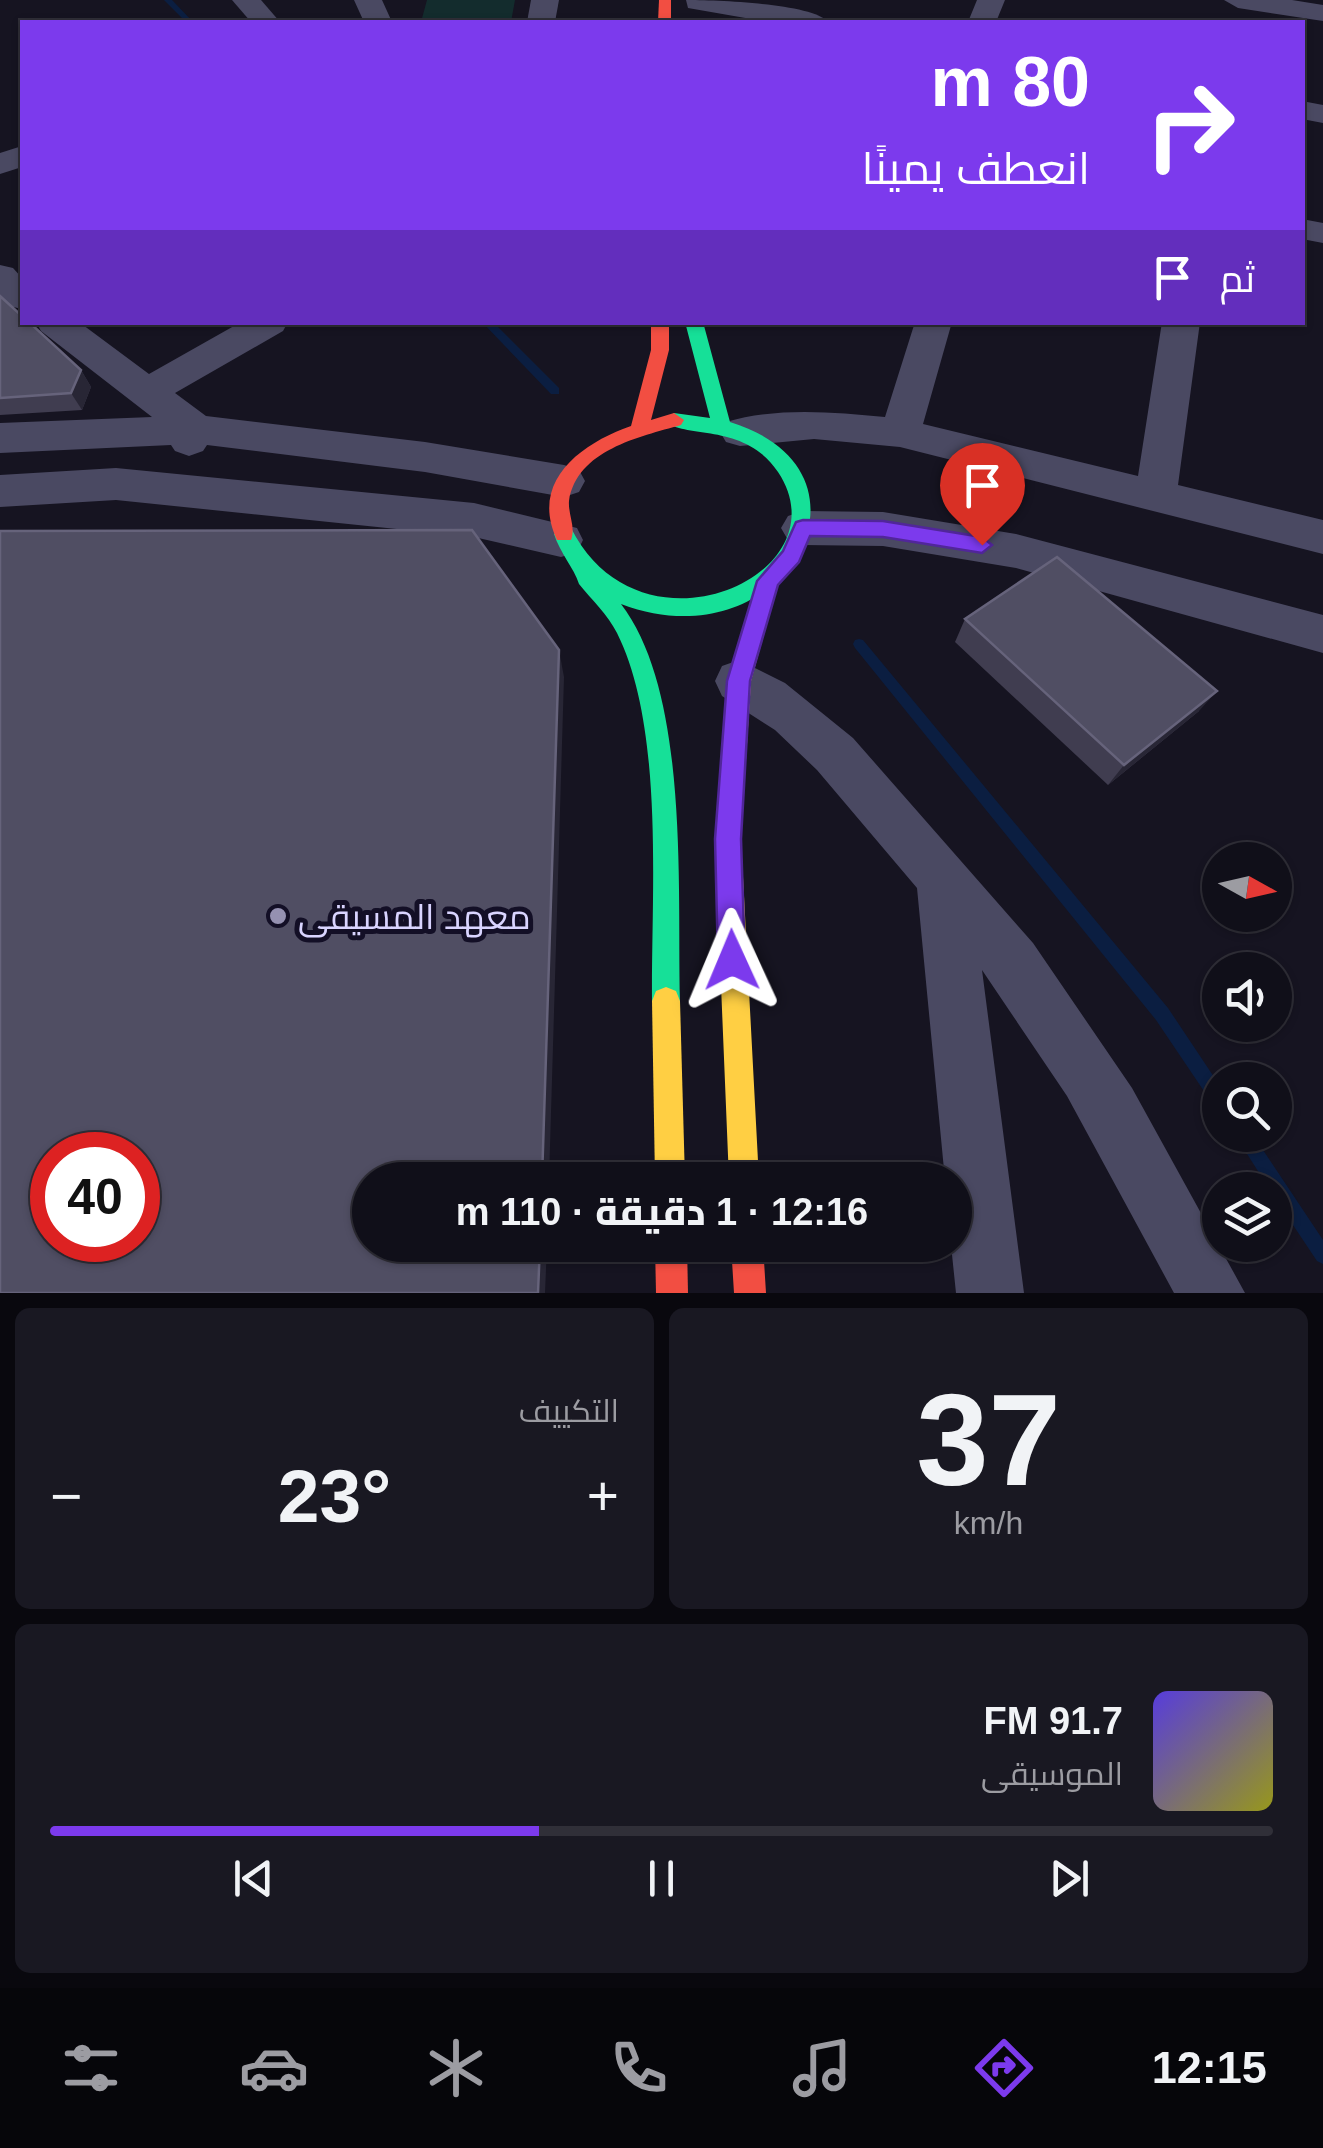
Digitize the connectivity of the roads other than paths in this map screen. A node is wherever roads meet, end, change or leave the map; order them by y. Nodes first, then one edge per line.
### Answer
1 (246, 0) edge
2 (1223, 4) edge
3 (698, 8) edge
4 (1323, 14) edge
5 (264, 20) edge
6 (797, 20) edge
7 (0, 276) edge
8 (20, 297) edge
9 (58, 325) edge
10 (265, 325) edge
11 (660, 325) edge
12 (695, 325) edge
13 (933, 325) edge
14 (1181, 325) edge
15 (147, 392) junction
16 (640, 425) junction
17 (731, 429) junction
18 (196, 430) junction
19 (900, 433) junction
20 (0, 438) edge
21 (564, 481) junction
22 (163, 488) junction
23 (0, 491) edge
24 (1156, 494) junction
25 (803, 528) junction
26 (1323, 537) edge
27 (570, 554) junction
28 (768, 581) junction
29 (1323, 634) edge
30 (739, 681) junction
31 (942, 878) junction
32 (670, 1162) edge
33 (743, 1162) edge
34 (671, 1262) edge
35 (748, 1262) edge
36 (672, 1293) edge
37 (750, 1293) edge
38 (990, 1293) edge
39 (1211, 1293) edge

1 - 5 street
2 - 4 street
3 - 6 street
7 - 8 street
9 - 15 street
10 - 15 street
11 - 16 street
12 - 17 street
13 - 19 street
14 - 24 street
15 - 18 street
16 - 17 street
16 - 21 street
17 - 19 street
17 - 25 street
18 - 20 street
18 - 21 street
18 - 22 street
19 - 24 street
21 - 27 street
22 - 23 street
22 - 27 street
24 - 26 street
25 - 28 street
25 - 29 street
27 - 28 street
27 - 32 street
28 - 30 street
30 - 31 street
30 - 33 street
31 - 38 street
31 - 39 street
34 - 36 street
35 - 37 street

